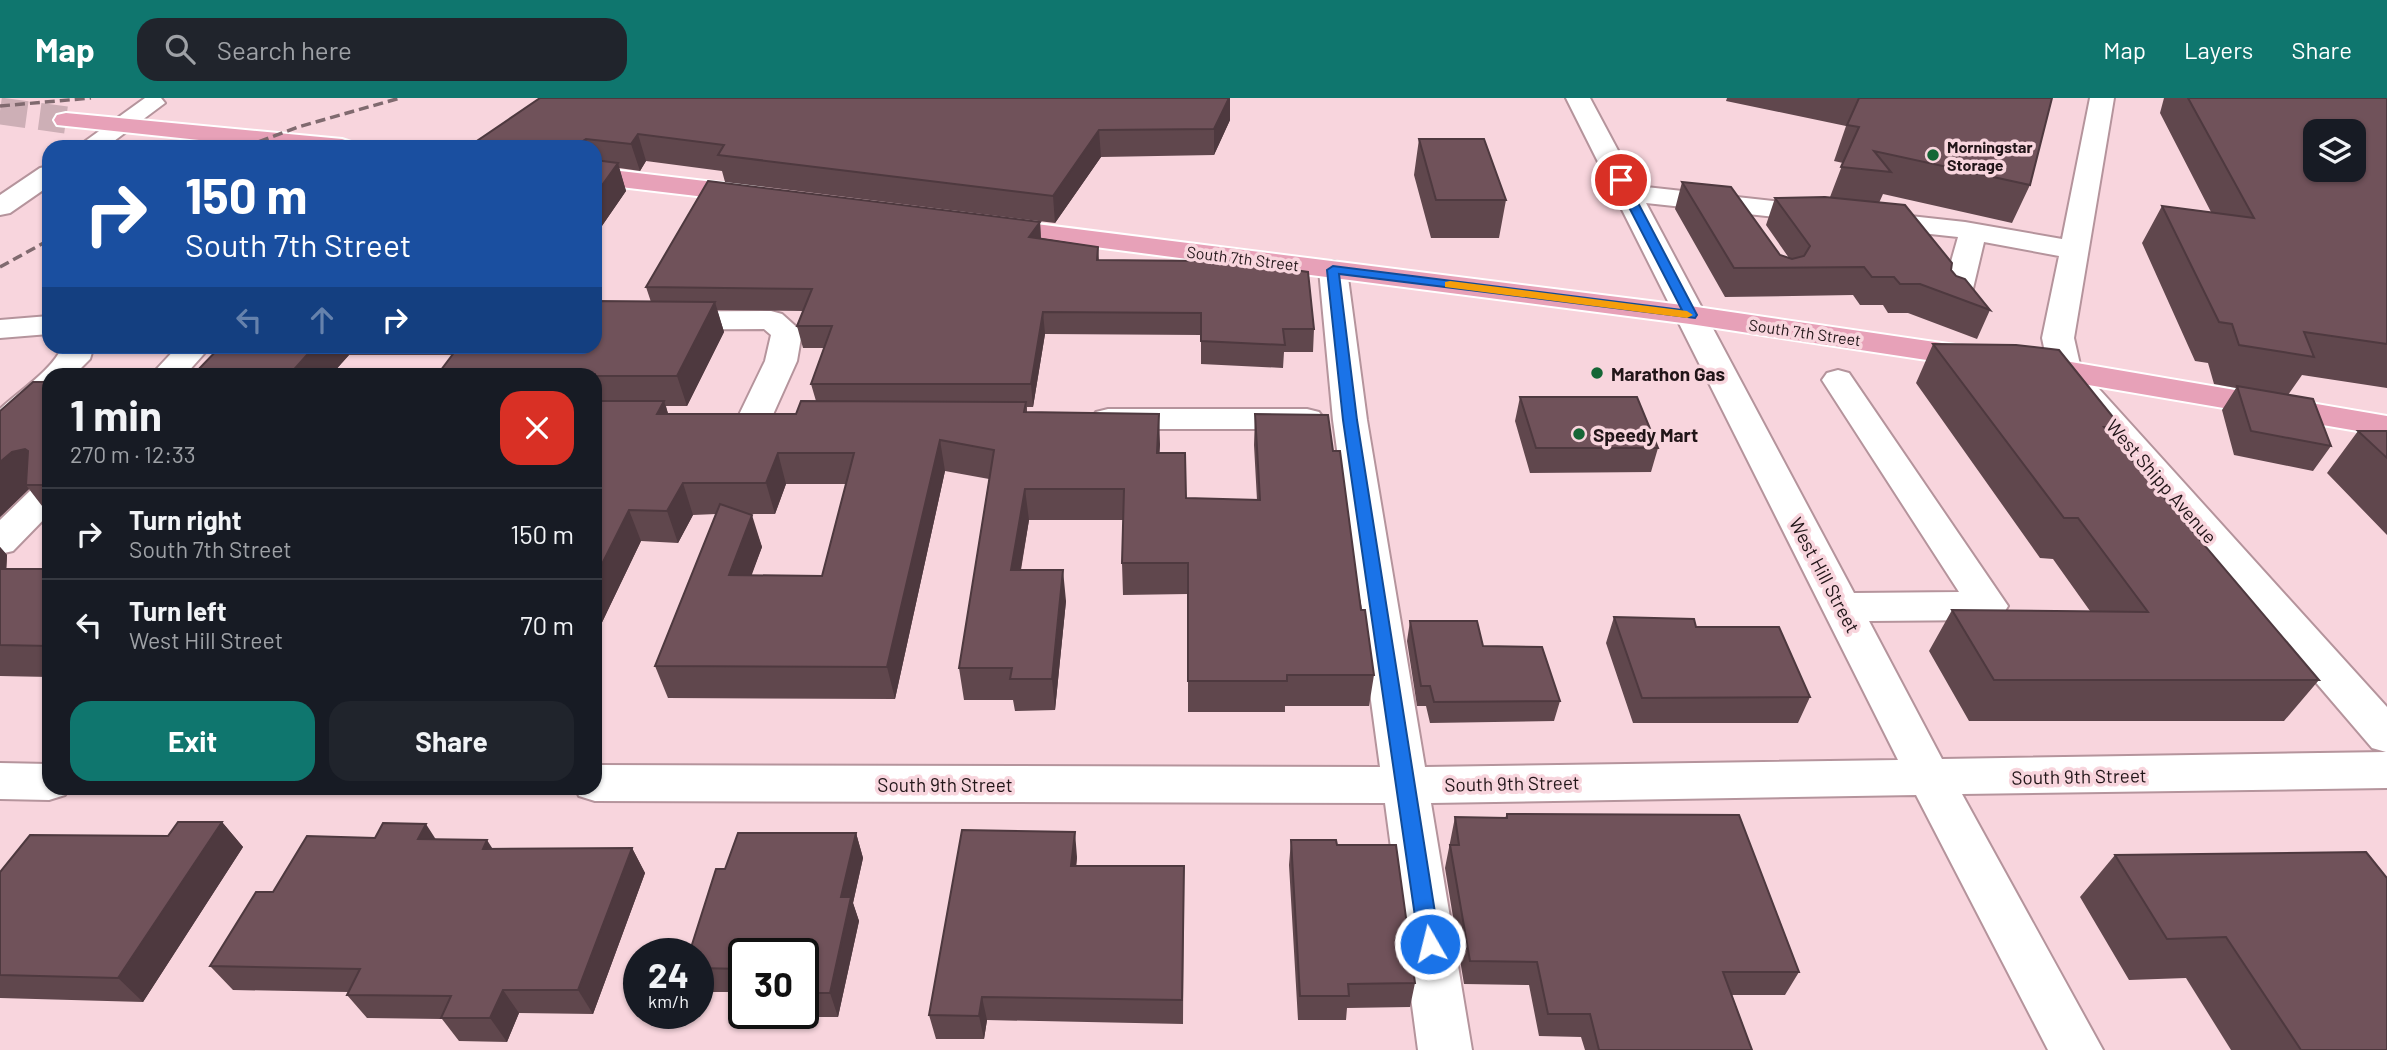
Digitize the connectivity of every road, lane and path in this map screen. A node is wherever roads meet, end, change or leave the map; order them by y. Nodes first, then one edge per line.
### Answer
1 (1578, 98) edge
2 (2102, 98) edge
3 (153, 103) dead end
4 (66, 120) tunnel mouth
5 (123, 125) junction
6 (100, 140) tunnel mouth
7 (272, 140) edge
8 (602, 177) edge
9 (42, 179) edge
10 (1627, 194) junction
11 (780, 198) edge
12 (1735, 204) junction
13 (0, 207) edge
14 (962, 222) edge
15 (1973, 232) junction
16 (1756, 236) edge
17 (2074, 250) junction
18 (1333, 270) junction
19 (1956, 297) edge
20 (1690, 315) junction
21 (602, 321) edge
22 (42, 326) edge
23 (0, 329) edge
24 (76, 354) edge
25 (188, 354) edge
26 (64, 368) edge
27 (174, 368) edge
28 (2065, 371) junction
29 (1838, 380) dead end
30 (42, 388) edge
31 (754, 419) edge
32 (1071, 419) edge
33 (1350, 420) junction
34 (2387, 426) edge
35 (0, 427) edge
36 (42, 500) edge
37 (0, 541) edge
38 (1842, 607) junction
39 (2387, 736) edge
40 (2387, 770) edge
41 (1930, 778) junction
42 (0, 781) edge
43 (42, 782) edge
44 (602, 783) edge
45 (1406, 785) junction
46 (1445, 1050) edge
47 (2076, 1050) edge

1 - 10 street, West Hill Street
2 - 17 street
3 - 5 street
4 - 5 main road
5 - 6 street
5 - 7 main road
8 - 11 main road
9 - 13 street
10 - 12 street
10 - 20 street, West Hill Street
12 - 15 street
12 - 16 street
14 - 18 main road, South 7th Street
15 - 17 street
15 - 19 street
17 - 28 street
18 - 20 main road, South 7th Street
18 - 33 street
20 - 28 main road, South 7th Street
20 - 38 street, West Hill Street
21 - 31 street
22 - 23 street
24 - 26 street
25 - 27 street
28 - 34 main road, South 7th Street
28 - 39 street, West Shipp Avenue
29 - 38 street
30 - 35 street
32 - 33 street
33 - 45 street
36 - 37 street
38 - 41 street, West Hill Street
40 - 41 street, South 9th Street
41 - 45 street, South 9th Street
41 - 47 street, West Hill Street
42 - 43 street
44 - 45 street, South 9th Street
45 - 46 street

